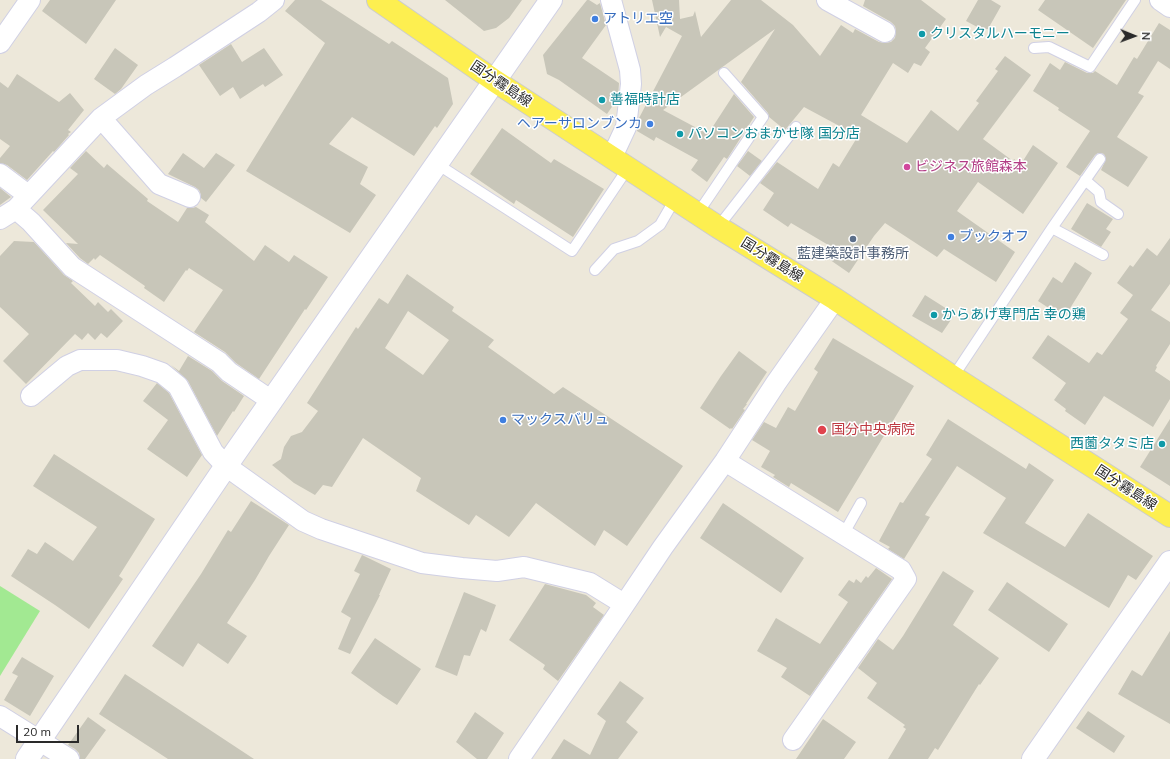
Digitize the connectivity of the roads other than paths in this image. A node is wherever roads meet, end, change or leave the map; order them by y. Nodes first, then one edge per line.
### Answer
1 (30, 0) edge
2 (274, 0) edge
3 (378, 0) edge
4 (551, 0) edge
5 (611, 0) edge
6 (826, 0) edge
7 (1135, 0) edge
8 (1160, 0) edge
9 (1170, 7) edge
10 (885, 32) dead end
11 (0, 43) edge
12 (1034, 48) dead end
13 (724, 73) dead end
14 (495, 81) junction
15 (101, 118) junction
16 (796, 127) dead end
17 (1100, 159) dead end
18 (620, 163) junction
19 (437, 164) junction
20 (0, 174) edge
21 (1085, 180) junction
22 (190, 197) dead end
23 (675, 199) junction
24 (15, 208) edge
25 (698, 213) junction
26 (1118, 214) dead end
27 (718, 227) junction
28 (1052, 228) junction
29 (1103, 256) dead end
30 (595, 270) dead end
31 (835, 299) junction
32 (952, 377) junction
33 (31, 396) dead end
34 (272, 401) junction
35 (724, 461) junction
36 (226, 466) junction
37 (861, 503) dead end
38 (1170, 516) edge
39 (843, 535) junction
40 (1170, 562) edge
41 (624, 604) junction
42 (0, 716) edge
43 (40, 740) junction
44 (793, 740) dead end
45 (27, 759) edge
46 (69, 759) edge
47 (519, 759) edge
48 (1033, 759) edge

1 - 11 street
2 - 15 street
3 - 14 main road, 国分霧島線
4 - 14 street
5 - 18 street
6 - 10 street
7 - 12 lane
8 - 9 street
13 - 25 lane
14 - 18 main road, 国分霧島線
14 - 19 street
15 - 22 street
15 - 24 street
16 - 27 lane
17 - 21 lane
18 - 19 lane
18 - 23 main road, 国分霧島線
19 - 34 street
20 - 24 street
21 - 26 lane
21 - 28 lane
23 - 25 main road, 国分霧島線
23 - 30 lane
24 - 34 street
25 - 27 main road, 国分霧島線
27 - 31 main road, 国分霧島線
28 - 29 lane
28 - 32 lane
31 - 32 main road, 国分霧島線
31 - 35 street
32 - 38 main road, 国分霧島線
33 - 36 street
34 - 36 street
35 - 39 street
35 - 41 street
36 - 41 street
36 - 43 street
37 - 39 lane
39 - 44 street
40 - 48 street
41 - 47 street
42 - 43 street
43 - 45 street
43 - 46 street

